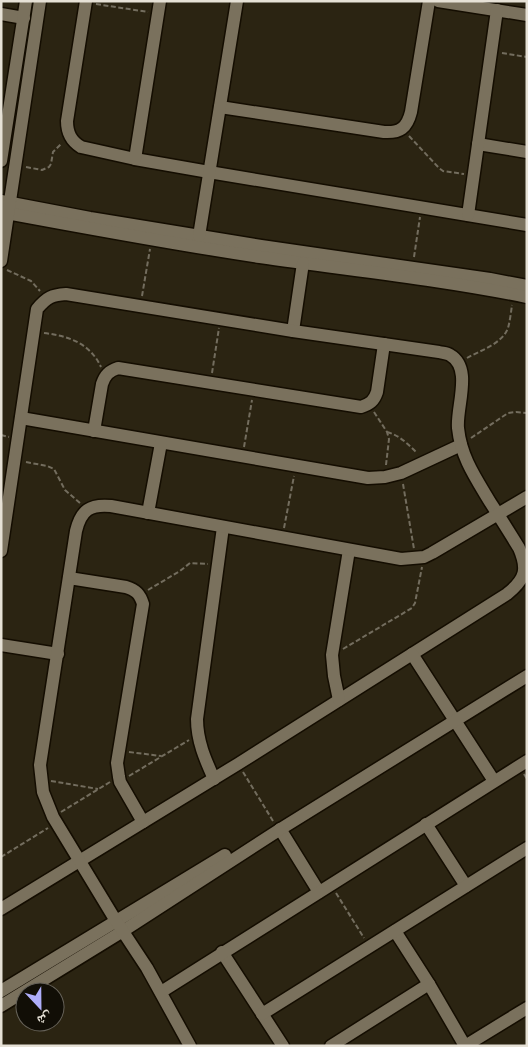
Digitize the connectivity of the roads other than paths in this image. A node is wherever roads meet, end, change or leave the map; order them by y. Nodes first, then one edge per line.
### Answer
1 (26, 1) edge
2 (40, 1) edge
3 (237, 1) edge
4 (429, 1) edge
5 (438, 1) edge
6 (86, 2) edge
7 (159, 8) edge
8 (497, 10) junction
9 (1, 14) edge
10 (527, 15) edge
11 (24, 18) junction
12 (220, 107) junction
13 (478, 144) junction
14 (527, 152) edge
15 (135, 159) junction
16 (1, 161) edge
17 (209, 172) junction
18 (6, 207) edge
19 (468, 216) junction
20 (527, 225) edge
21 (199, 236) junction
22 (261, 251) junction
23 (1, 261) edge
24 (303, 263) junction
25 (527, 286) edge
26 (520, 296) edge
27 (293, 331) junction
28 (384, 344) junction
29 (21, 418) junction
30 (94, 431) junction
31 (161, 443) junction
32 (461, 445) junction
33 (527, 498) edge
34 (148, 513) junction
35 (498, 515) junction
36 (223, 527) junction
37 (349, 550) junction
38 (1, 551) edge
39 (69, 578) junction
40 (1, 646) edge
41 (58, 654) junction
42 (412, 654) junction
43 (527, 669) edge
44 (527, 676) edge
45 (339, 700) junction
46 (453, 718) junction
47 (527, 760) edge
48 (214, 779) junction
49 (494, 781) junction
50 (143, 822) junction
51 (426, 824) junction
52 (278, 827) junction
53 (527, 848) edge
54 (79, 861) junction
55 (466, 886) junction
56 (319, 892) junction
57 (1, 909) edge
58 (120, 926) junction
59 (394, 931) junction
60 (222, 952) junction
61 (428, 984) junction
62 (1, 991) edge
63 (161, 992) junction
64 (1, 1006) edge
65 (527, 1008) edge
66 (262, 1014) junction
67 (190, 1046) edge
68 (283, 1046) edge
69 (331, 1046) edge

1 - 11 street
2 - 18 street
3 - 12 street
4 - 12 street
5 - 8 street
6 - 15 street
7 - 15 street
8 - 10 street
8 - 13 street
9 - 11 street
11 - 16 street
12 - 17 street
13 - 14 street
13 - 19 street
15 - 17 street
17 - 19 street
17 - 21 street
18 - 21 street
18 - 22 street
18 - 23 street
19 - 20 street
21 - 22 street
22 - 24 street
22 - 25 street
24 - 26 street
24 - 27 street
27 - 28 street
27 - 29 street
28 - 30 street
28 - 32 street
29 - 30 street
29 - 38 street
30 - 31 street
31 - 32 street
31 - 34 street
32 - 35 street
33 - 35 street
34 - 36 street
34 - 39 street
35 - 37 street
35 - 42 street
36 - 37 street
36 - 48 street
37 - 45 street
39 - 41 street
39 - 50 street
40 - 41 street
41 - 54 street
42 - 45 street
42 - 46 street
43 - 46 street
44 - 46 street
45 - 48 street
46 - 49 street
46 - 52 street
47 - 49 street
48 - 50 street
49 - 51 street
50 - 54 street
51 - 55 street
51 - 56 street
52 - 56 street
52 - 58 street
53 - 55 street
54 - 57 street
54 - 58 street
55 - 59 street
56 - 60 street
58 - 62 street
58 - 63 street
58 - 64 street
59 - 61 street
59 - 66 street
60 - 63 street
60 - 66 street
61 - 65 street
61 - 69 street
63 - 67 street
66 - 68 street

